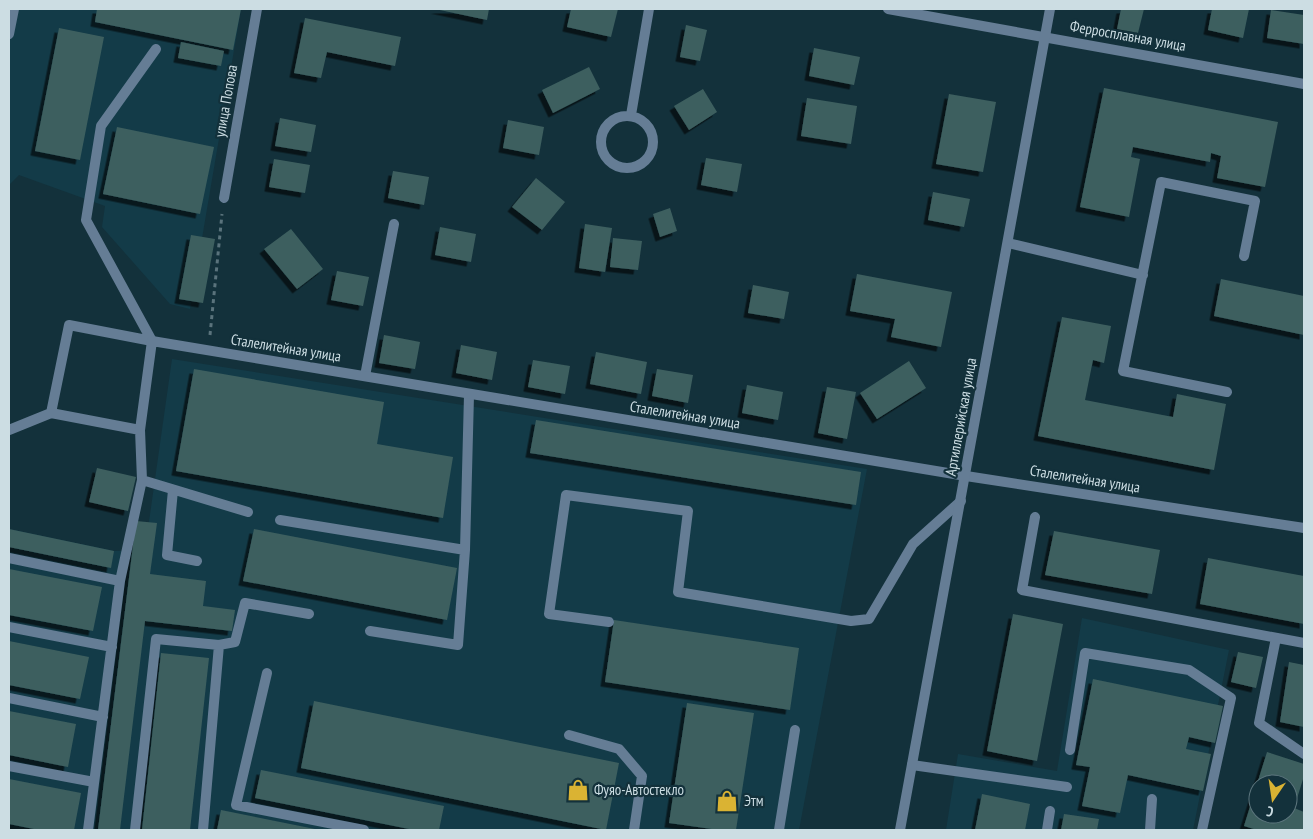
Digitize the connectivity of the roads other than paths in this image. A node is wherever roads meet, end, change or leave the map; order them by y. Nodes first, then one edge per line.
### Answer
1 (14, 9) edge
2 (258, 9) edge
3 (649, 9) edge
4 (888, 9) edge
5 (1050, 9) edge
6 (9, 34) edge
7 (1045, 36) junction
8 (156, 48) dead end
9 (1304, 84) edge
10 (631, 115) junction
11 (224, 198) road end
12 (394, 224) dead end
13 (1008, 243) junction
14 (1244, 256) dead end
15 (1143, 274) junction
16 (152, 340) junction
17 (365, 376) junction
18 (1227, 392) dead end
19 (469, 395) junction
20 (51, 413) junction
21 (9, 430) edge
22 (140, 430) junction
23 (966, 476) junction
24 (142, 480) junction
25 (173, 490) junction
26 (961, 501) junction
27 (248, 512) dead end
28 (1035, 517) dead end
29 (280, 520) dead end
30 (1304, 528) edge
31 (465, 550) junction
32 (9, 558) edge
33 (197, 560) dead end
34 (120, 581) junction
35 (309, 614) dead end
36 (610, 622) dead end
37 (9, 627) edge
38 (370, 631) dead end
39 (1276, 638) junction
40 (1304, 643) edge
41 (219, 644) junction
42 (112, 648) junction
43 (267, 673) dead end
44 (9, 698) edge
45 (103, 717) junction
46 (794, 730) dead end
47 (569, 735) dead end
48 (1070, 750) dead end
49 (1304, 754) edge
50 (912, 764) junction
51 (9, 766) edge
52 (94, 782) junction
53 (1067, 787) dead end
54 (1152, 799) dead end
55 (1050, 811) dead end
56 (88, 830) edge
57 (135, 830) edge
58 (203, 830) edge
59 (364, 830) edge
60 (634, 830) edge
61 (779, 830) edge
62 (900, 830) edge
63 (1047, 830) edge
64 (1150, 830) edge
65 (1202, 830) edge

1 - 6 street
2 - 11 street, улица Попова
3 - 10 street
4 - 7 street, Ферросплавная улица
5 - 7 street, Артиллерийская улица
7 - 9 street, Ферросплавная улица
7 - 13 street, Артиллерийская улица
8 - 16 street
10 - 10 street
12 - 17 street
13 - 15 street
13 - 23 street, Артиллерийская улица
14 - 15 street
15 - 18 street
16 - 17 street, Сталелитейная улица
16 - 20 street, Сталелитейная улица
16 - 22 street
17 - 19 street, Сталелитейная улица
19 - 23 street, Сталелитейная улица
19 - 31 street
20 - 21 street
20 - 22 street
22 - 24 street
23 - 26 street, Артиллерийская улица
23 - 30 street, Сталелитейная улица
24 - 25 street
24 - 34 street
25 - 27 street
25 - 33 street
26 - 36 street
26 - 50 street, Артиллерийская улица
28 - 39 street
29 - 31 street
31 - 38 street
32 - 34 street
34 - 42 street
35 - 41 street
37 - 42 street
39 - 40 street
39 - 49 street
41 - 57 street
41 - 58 street
42 - 45 street
43 - 59 street
44 - 45 street
45 - 52 street
46 - 61 street
47 - 60 street
48 - 65 street
50 - 53 street
50 - 62 street, Артиллерийская улица
51 - 52 street
52 - 56 street
54 - 64 street
55 - 63 street

